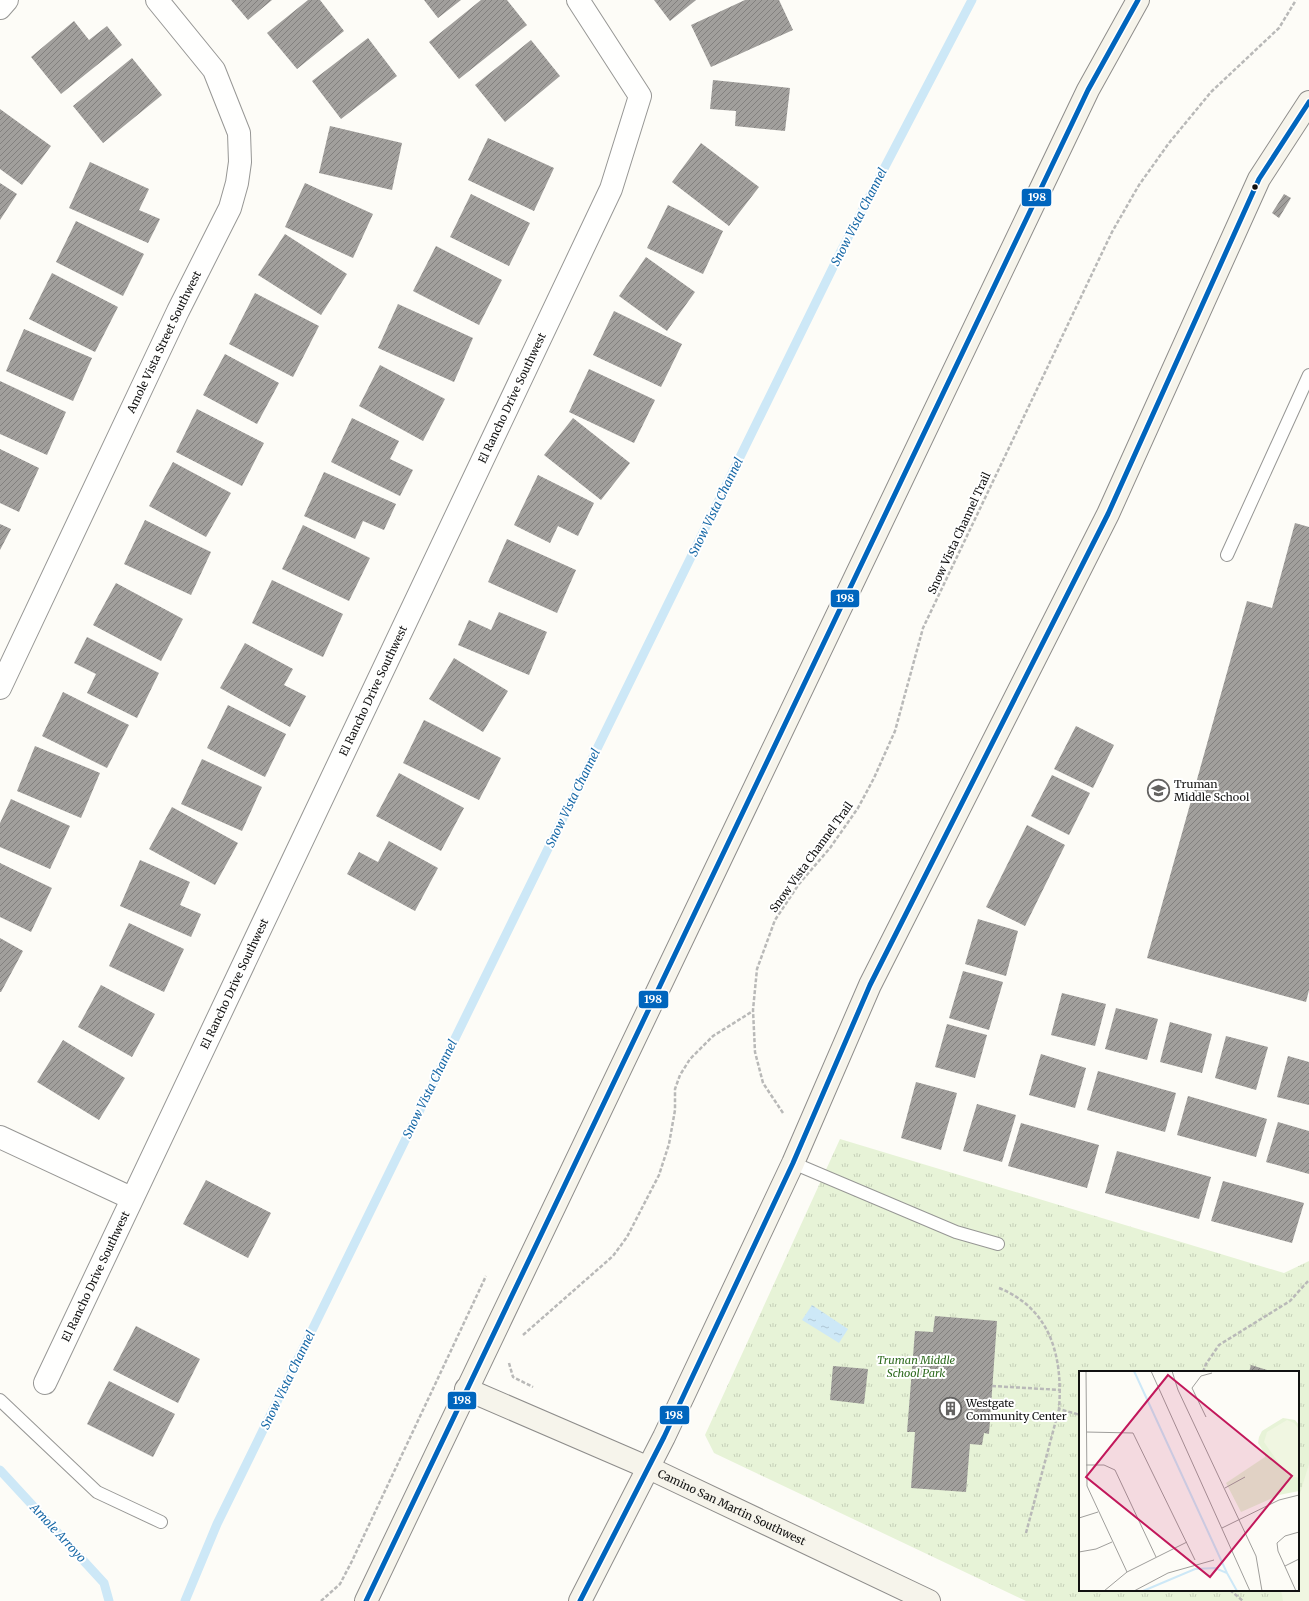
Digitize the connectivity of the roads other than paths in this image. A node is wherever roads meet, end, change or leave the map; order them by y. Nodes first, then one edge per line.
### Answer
1 (7, 0) edge
2 (157, 0) edge
3 (578, 0) edge
4 (1138, 0) edge
5 (0, 8) edge
6 (1309, 102) edge
7 (1309, 375) edge
8 (1227, 555) dead end
9 (0, 688) edge
10 (0, 1137) edge
11 (793, 1163) junction
12 (131, 1198) junction
13 (998, 1244) dead end
14 (45, 1383) dead end
15 (466, 1389) junction
16 (0, 1400) edge
17 (649, 1468) junction
18 (161, 1522) dead end
19 (366, 1601) edge
20 (580, 1601) edge
21 (929, 1601) edge

1 - 5 street
2 - 9 street, Amole Vista Street Southwest
3 - 12 street, El Rancho Drive Southwest
4 - 15 main road
6 - 11 main road
7 - 8 lane
10 - 12 street
11 - 13 lane
11 - 17 main road
12 - 14 street, El Rancho Drive Southwest
15 - 17 main road, Camino San Martin Southwest
15 - 19 main road
16 - 18 lane
17 - 20 main road
17 - 21 main road, Camino San Martin Southwest

